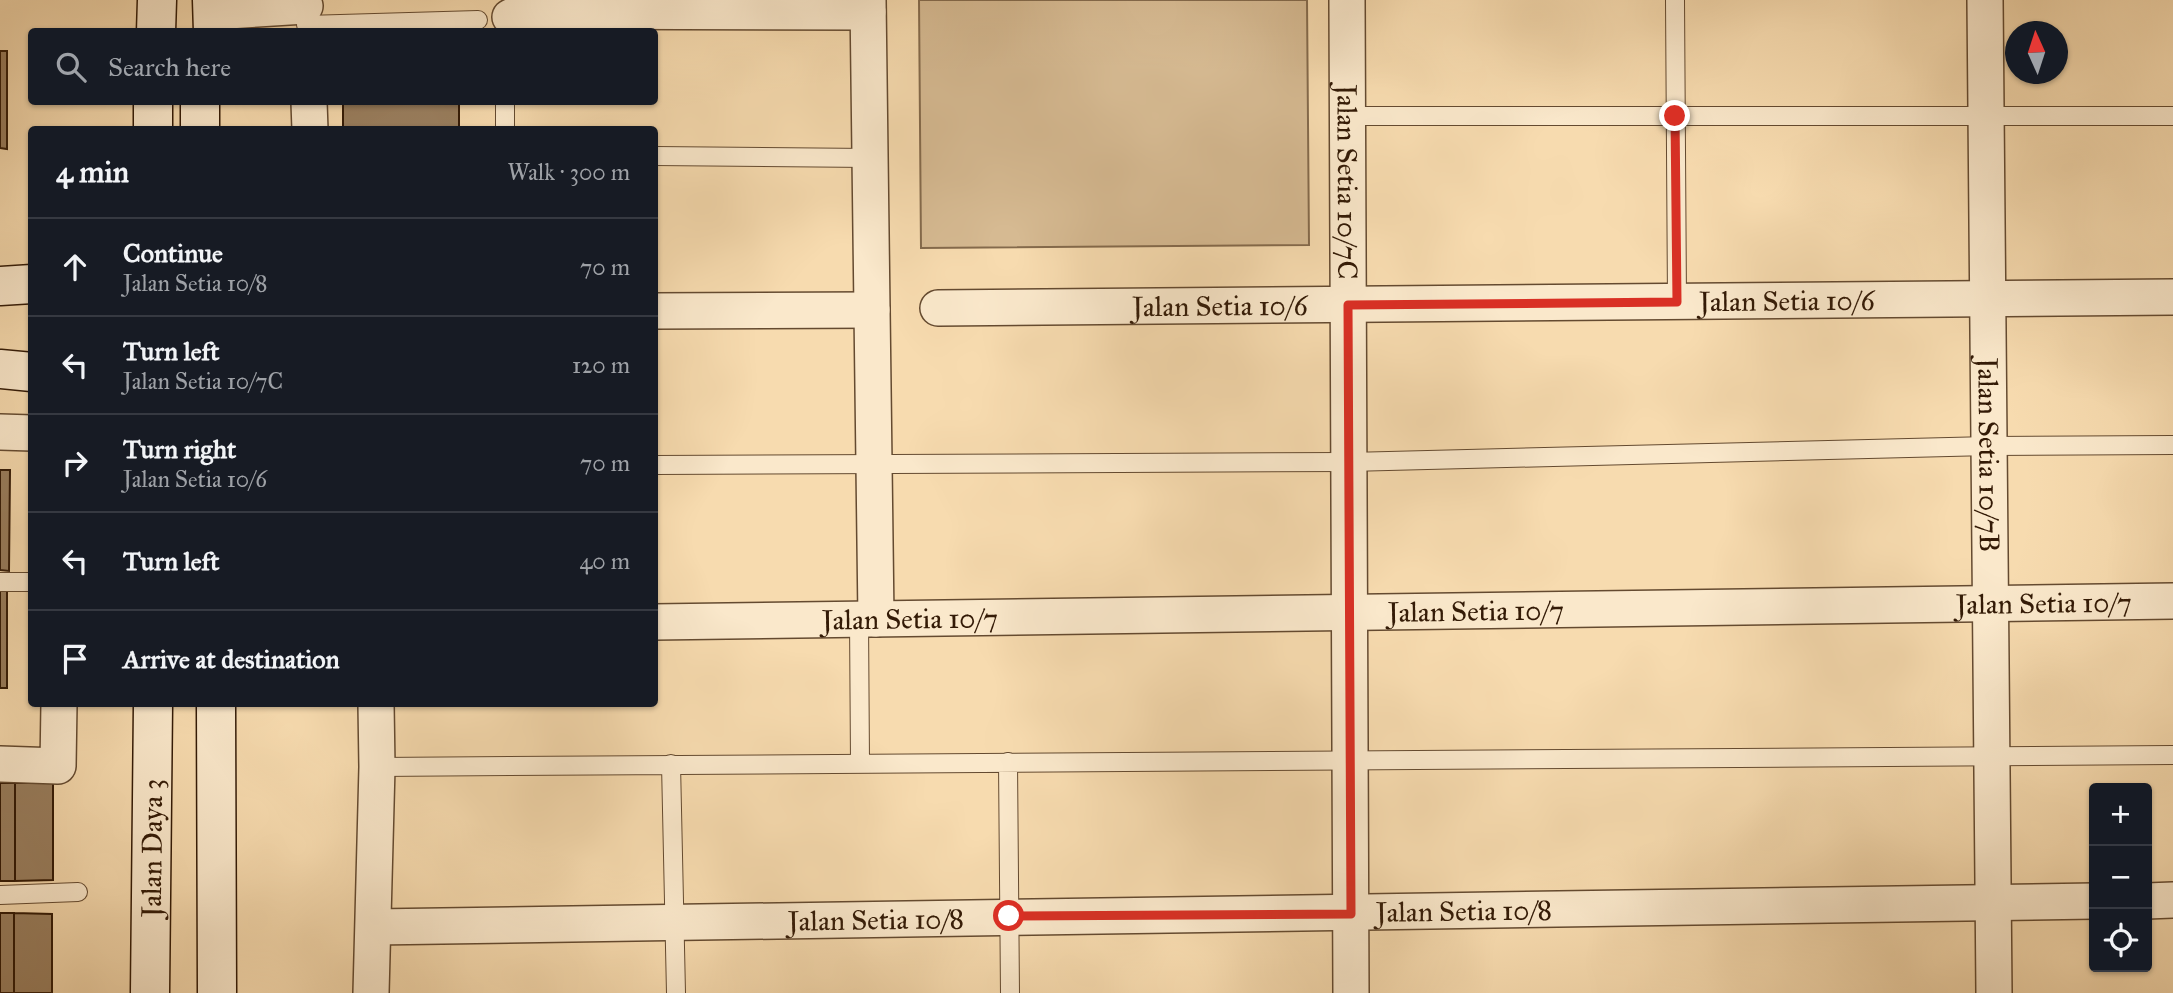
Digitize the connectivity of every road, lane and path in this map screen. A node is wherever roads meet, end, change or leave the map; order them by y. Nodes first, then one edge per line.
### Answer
1 (157, 0) edge
2 (1347, 0) edge
3 (1675, 0) edge
4 (1986, 0) edge
5 (868, 6) edge
6 (306, 16) edge
7 (211, 19) edge
8 (498, 23) edge
9 (156, 28) edge
10 (200, 105) edge
11 (213, 105) edge
12 (309, 105) edge
13 (505, 105) edge
14 (1347, 116) junction
15 (1675, 116) junction
16 (1987, 116) junction
17 (2173, 116) edge
18 (200, 126) edge
19 (213, 126) edge
20 (310, 126) edge
21 (505, 126) edge
22 (658, 156) edge
23 (870, 158) junction
24 (28, 284) edge
25 (0, 286) edge
26 (2173, 298) edge
27 (1988, 299) junction
28 (1677, 302) junction
29 (0, 303) edge
30 (28, 303) edge
31 (1348, 305) junction
32 (938, 308) dead end
33 (872, 310) junction
34 (658, 312) edge
35 (0, 351) edge
36 (28, 352) edge
37 (0, 369) edge
38 (28, 372) edge
39 (0, 432) edge
40 (28, 433) edge
41 (2173, 445) edge
42 (1989, 446) junction
43 (1349, 462) junction
44 (874, 463) junction
45 (658, 466) edge
46 (0, 582) edge
47 (28, 582) edge
48 (2173, 601) edge
49 (1990, 603) junction
50 (1349, 612) junction
51 (868, 619) junction
52 (658, 622) edge
53 (59, 707) edge
54 (153, 707) edge
55 (215, 707) edge
56 (376, 707) edge
57 (2173, 755) edge
58 (1992, 756) junction
59 (1350, 760) junction
60 (1008, 762) junction
61 (860, 763) junction
62 (0, 764) edge
63 (671, 764) junction
64 (377, 766) junction
65 (78, 892) dead end
66 (0, 895) edge
67 (2173, 900) edge
68 (2089, 901) edge
69 (2152, 901) edge
70 (1993, 903) junction
71 (1351, 914) junction
72 (1009, 916) junction
73 (675, 921) junction
74 (374, 927) junction
75 (150, 993) edge
76 (217, 993) edge
77 (371, 993) edge
78 (676, 993) edge
79 (1010, 993) edge
80 (1351, 993) edge
81 (1994, 993) edge

1 - 9 street
2 - 14 street, Jalan Setia 10/7C
3 - 15 lane
4 - 16 street, Jalan Setia 10/7B
5 - 8 street
5 - 23 street
6 - 7 street
6 - 8 lane
10 - 18 street
11 - 19 street
12 - 20 street
13 - 21 lane
14 - 15 lane
14 - 31 street, Jalan Setia 10/7C
15 - 16 lane
15 - 28 lane
16 - 17 lane
16 - 27 street, Jalan Setia 10/7B
22 - 23 lane
23 - 33 street
24 - 25 street
26 - 27 street, Jalan Setia 10/6
27 - 28 street, Jalan Setia 10/6
27 - 42 street, Jalan Setia 10/7B
28 - 31 street, Jalan Setia 10/6
29 - 30 street
31 - 32 street, Jalan Setia 10/6
31 - 43 street, Jalan Setia 10/7C
33 - 34 street
33 - 44 street
35 - 36 street
37 - 38 street
39 - 40 street
41 - 42 lane
42 - 43 lane
42 - 49 street, Jalan Setia 10/7B
43 - 44 lane
43 - 50 street, Jalan Setia 10/7C
44 - 45 lane
44 - 51 street
46 - 47 lane
48 - 49 street, Jalan Setia 10/7
49 - 50 street, Jalan Setia 10/7
49 - 58 street, Jalan Setia 10/7B
50 - 51 street, Jalan Setia 10/7
50 - 59 street, Jalan Setia 10/7C
51 - 52 street, Jalan Setia 10/7
51 - 61 lane
53 - 62 street
54 - 75 street, Jalan Daya 3
55 - 76 street
56 - 64 street
57 - 58 lane
58 - 59 lane
58 - 70 street, Jalan Setia 10/7B
59 - 60 lane
59 - 71 street, Jalan Setia 10/7C
60 - 61 lane
60 - 72 lane
61 - 63 lane
63 - 64 lane
63 - 73 lane
64 - 74 street
65 - 66 lane
67 - 69 street
68 - 70 street, Jalan Setia 10/8
70 - 71 street, Jalan Setia 10/8
70 - 81 street, Jalan Setia 10/7B
71 - 72 street, Jalan Setia 10/8
71 - 80 street, Jalan Setia 10/7C
72 - 73 street, Jalan Setia 10/8
72 - 79 lane
73 - 74 street, Jalan Setia 10/8
73 - 78 lane
74 - 77 street

